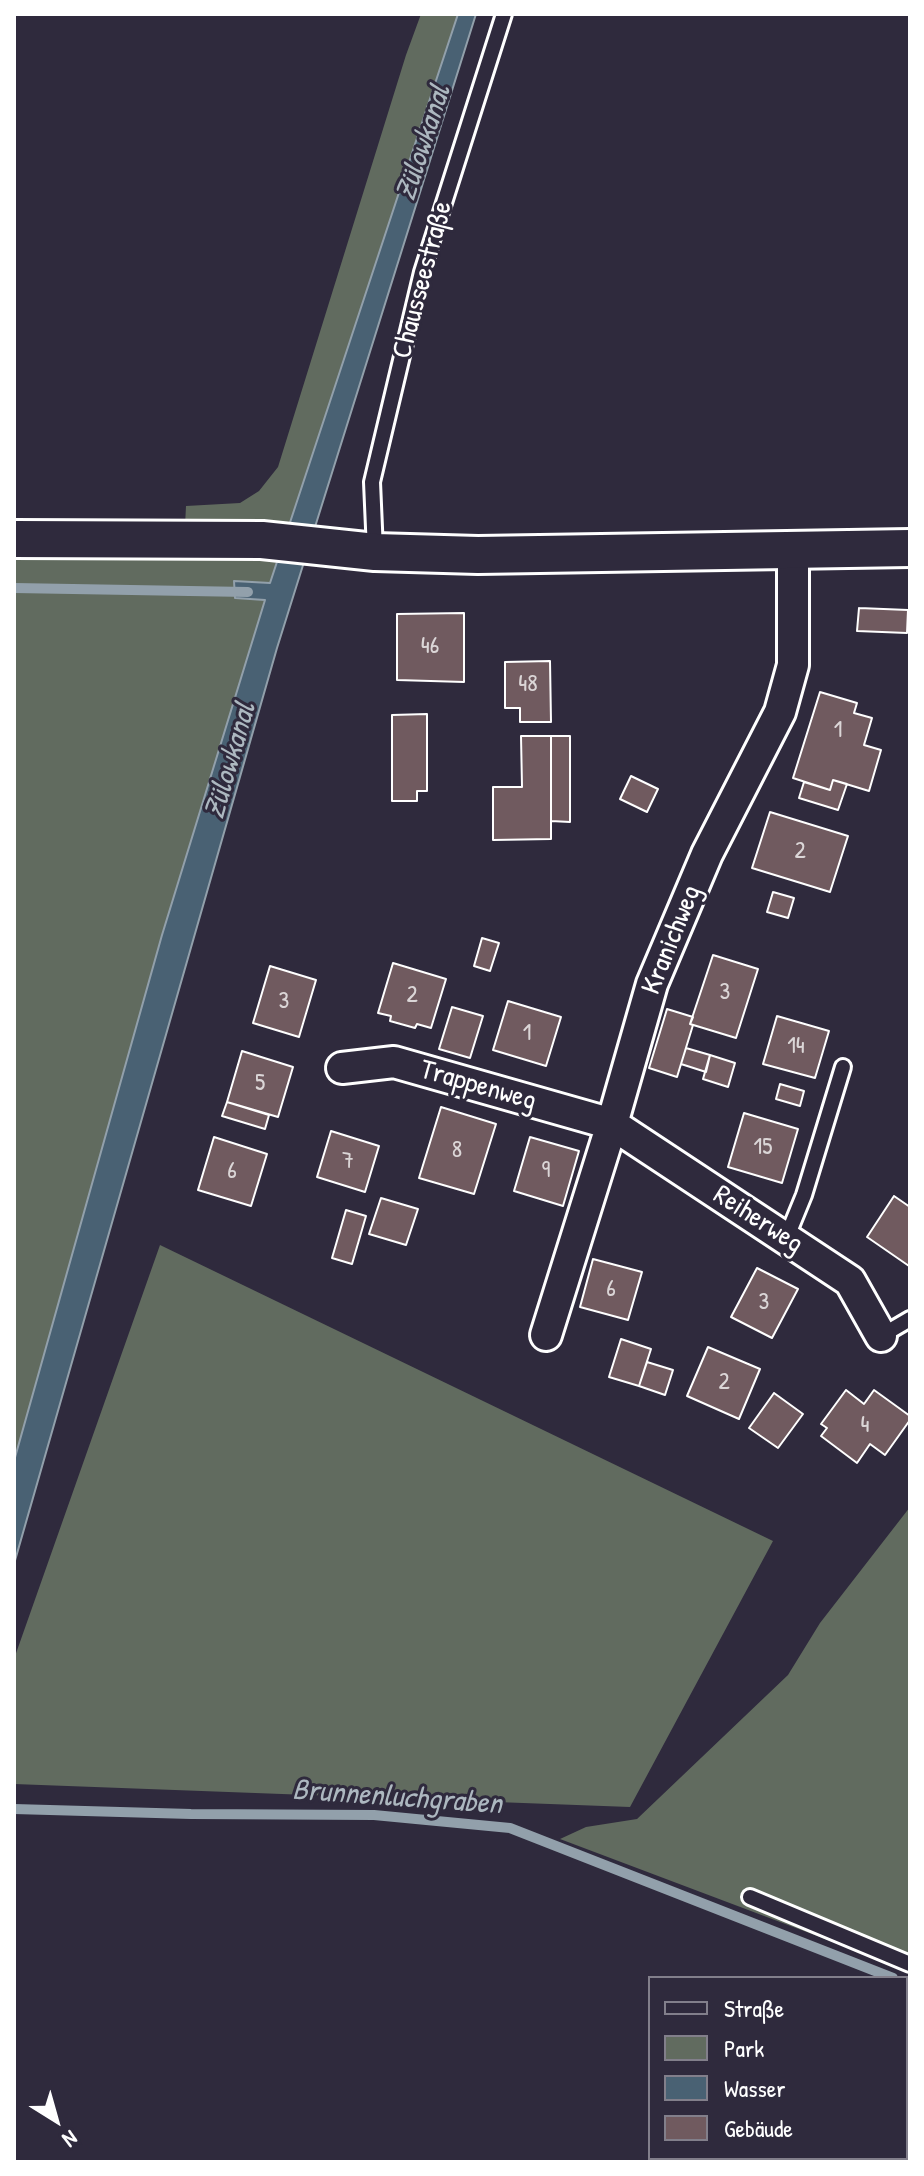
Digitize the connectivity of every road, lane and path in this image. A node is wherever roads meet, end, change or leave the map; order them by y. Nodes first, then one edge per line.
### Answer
1 (504, 14) edge
2 (14, 539) edge
3 (910, 548) edge
4 (793, 551) junction
5 (375, 552) junction
6 (843, 1067) dead end
7 (342, 1068) dead end
8 (612, 1124) junction
9 (786, 1239) junction
10 (910, 1319) edge
11 (546, 1335) dead end
12 (881, 1336) joint
13 (750, 1897) dead end
14 (910, 1964) edge

1 - 5 lane, Chausseestraße
2 - 5 street
3 - 4 street
4 - 5 street
4 - 8 street, Kranichweg
6 - 9 lane
7 - 8 street, Trappenweg
8 - 9 street, Reiherweg
8 - 11 street, Kranichweg
9 - 12 street, Reiherweg
10 - 12 lane
13 - 14 lane

